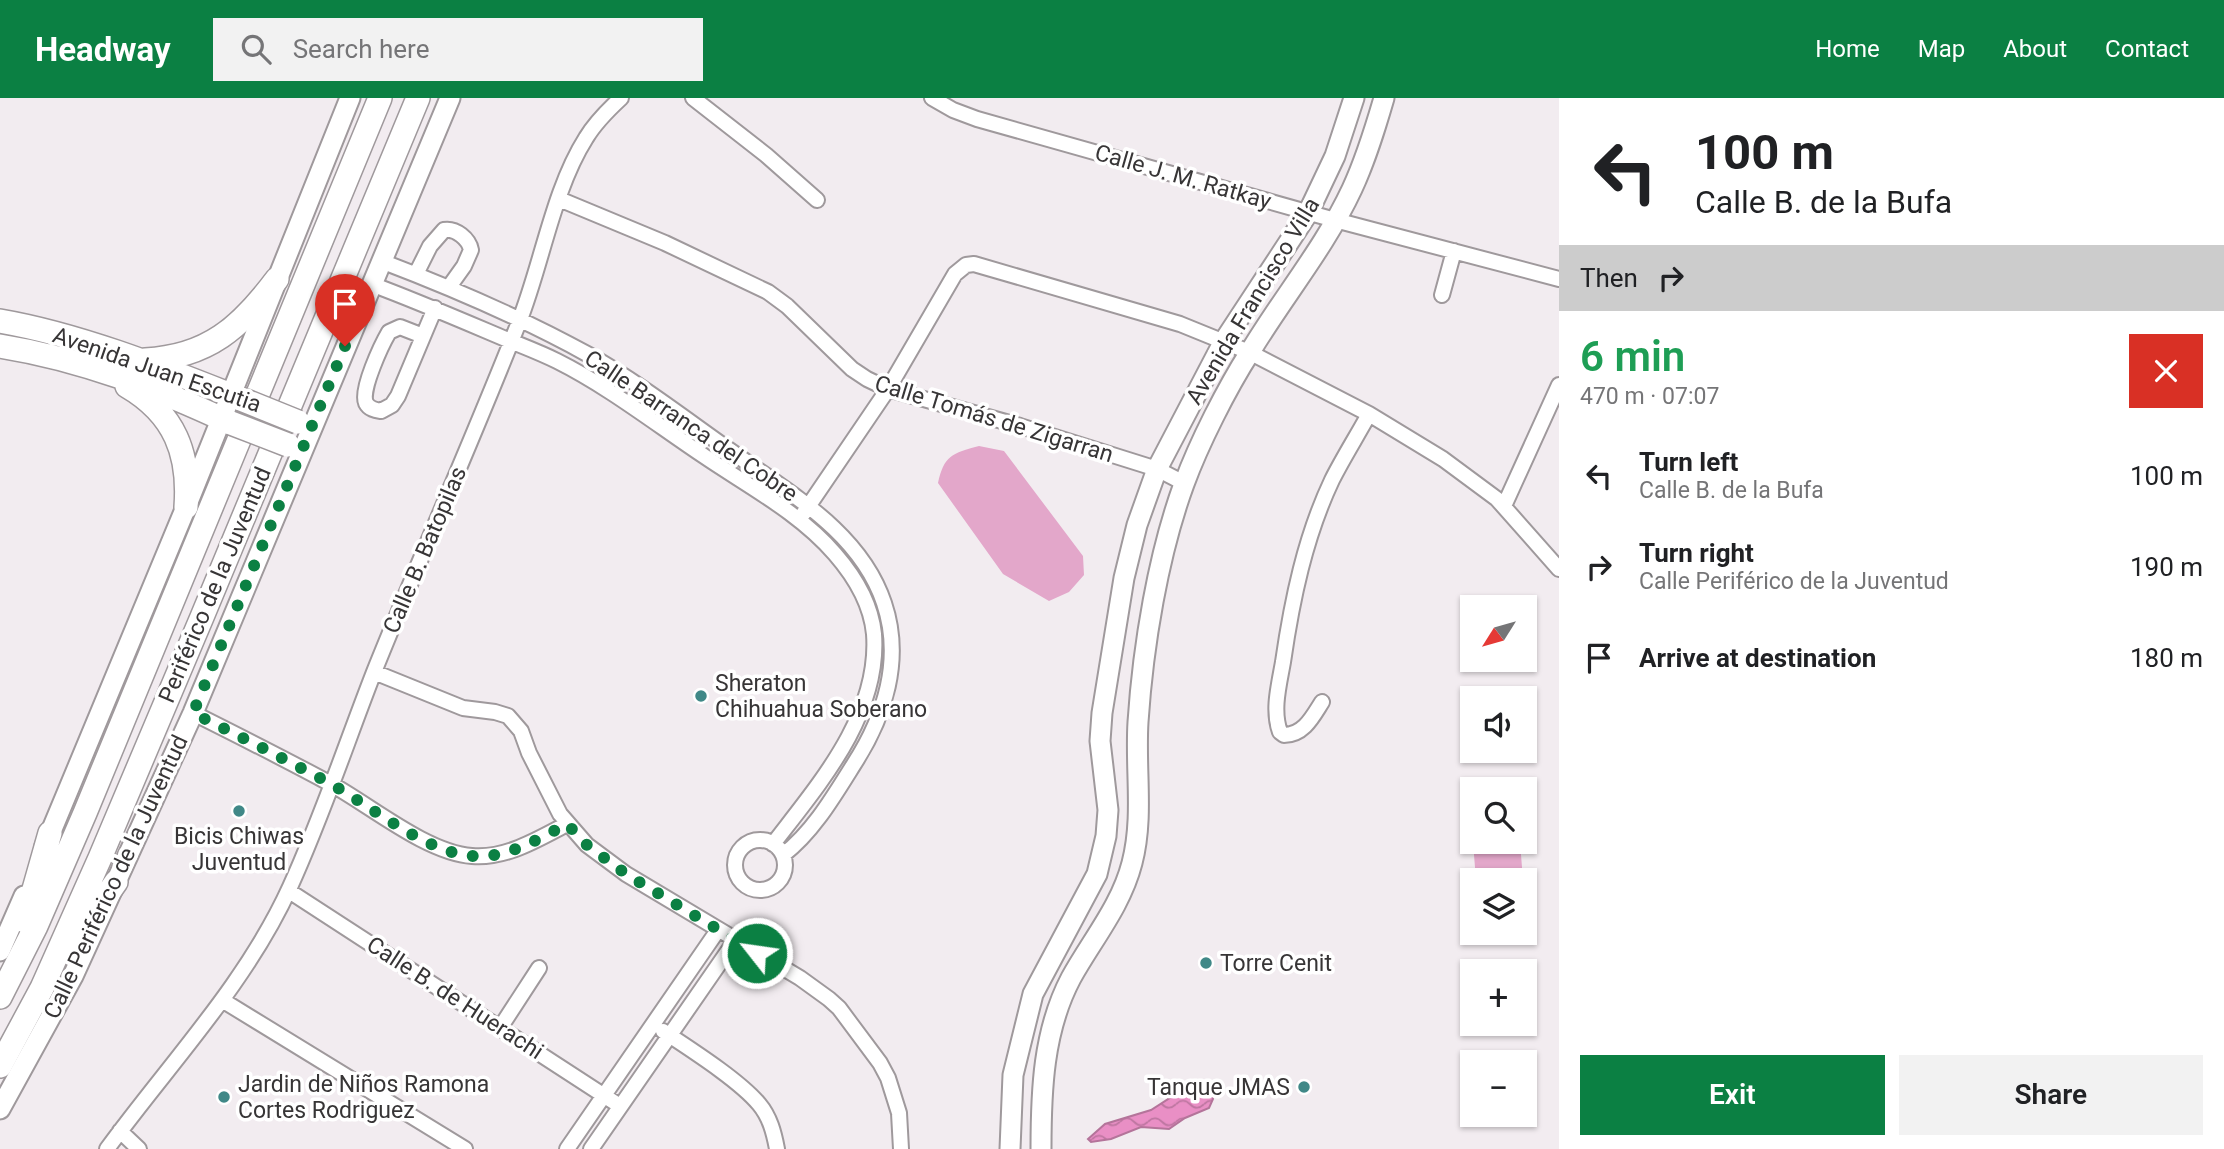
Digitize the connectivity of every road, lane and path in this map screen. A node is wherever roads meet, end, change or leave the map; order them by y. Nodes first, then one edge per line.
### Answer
1 (350, 98) edge
2 (380, 98) edge
3 (418, 98) edge
4 (450, 98) edge
5 (621, 98) edge
6 (693, 98) edge
7 (932, 98) edge
8 (1354, 98) edge
9 (1384, 98) edge
10 (559, 199) junction
11 (817, 200) dead end
12 (1308, 213) junction
13 (1335, 220) junction
14 (1454, 251) junction
15 (381, 261) junction
16 (416, 274) junction
17 (277, 279) junction
18 (1559, 279) edge
19 (371, 284) junction
20 (449, 287) junction
21 (1442, 295) dead end
22 (435, 308) junction
23 (520, 320) junction
24 (0, 321) edge
25 (423, 336) junction
26 (511, 341) junction
27 (1224, 341) junction
28 (0, 346) edge
29 (1249, 352) junction
30 (136, 360) junction
31 (94, 367) junction
32 (627, 378) junction
33 (1559, 385) edge
34 (888, 389) junction
35 (616, 396) junction
36 (236, 397) junction
37 (1369, 414) junction
38 (226, 421) junction
39 (305, 424) junction
40 (294, 449) junction
41 (1157, 469) junction
42 (1184, 483) junction
43 (1504, 506) junction
44 (809, 507) junction
45 (186, 508) junction
46 (799, 520) junction
47 (1559, 569) edge
48 (877, 585) junction
49 (862, 593) junction
50 (374, 673) junction
51 (1322, 702) dead end
52 (193, 713) junction
53 (332, 785) junction
54 (567, 824) junction
55 (50, 833) junction
56 (773, 844) junction
57 (783, 855) junction
58 (116, 882) junction
59 (289, 891) junction
60 (718, 930) junction
61 (735, 941) junction
62 (0, 951) edge
63 (539, 968) dead end
64 (42, 988) junction
65 (4, 990) edge
66 (222, 1000) junction
67 (655, 1025) junction
68 (500, 1028) junction
69 (670, 1035) junction
70 (0, 1066) edge
71 (605, 1096) junction
72 (620, 1106) junction
73 (0, 1109) edge
74 (120, 1131) junction
75 (107, 1149) edge
76 (139, 1149) edge
77 (465, 1149) edge
78 (567, 1149) edge
79 (591, 1149) edge
80 (778, 1149) edge
81 (901, 1149) edge
82 (1010, 1149) edge
83 (1041, 1149) edge

1 - 17 main road
2 - 65 main road, Periférico de la Juventud
3 - 64 main road, Periférico de la Juventud
4 - 15 main road, Calle Periférico de la Juventud
5 - 10 street, Calle B. Batopilas
6 - 11 street
7 - 12 street, Calle J. M. Ratkay
8 - 12 main road, Avenida Francisco Villa
9 - 13 main road, Avenida Francisco Villa
10 - 23 street, Calle B. Batopilas
10 - 34 street, Calle Tomás de Zigarran
12 - 13 street, Calle J. M. Ratkay
12 - 27 main road, Avenida Francisco Villa
13 - 14 street, Calle J. M. Ratkay
13 - 29 main road, Avenida Francisco Villa
14 - 18 street, Calle J. M. Ratkay
14 - 21 street
15 - 16 street, Calle Barranca del Cobre
15 - 19 main road, Calle Periférico de la Juventud
16 - 20 street, Calle Barranca del Cobre
16 - 20 street
17 - 30 main road
17 - 36 main road
19 - 22 street, Calle Barranca del Cobre
19 - 39 main road, Calle Periférico de la Juventud
20 - 23 street, Calle Barranca del Cobre
22 - 25 street
22 - 26 street, Calle Barranca del Cobre
23 - 26 street, Calle B. Batopilas
23 - 32 street, Calle Barranca del Cobre
24 - 30 main road, Avenida Juan Escutia
25 - 25 street
26 - 35 street, Calle Barranca del Cobre
26 - 50 street, Calle B. Batopilas
27 - 29 street
27 - 34 street
27 - 41 main road, Avenida Francisco Villa
28 - 31 main road, Avenida Juan Escutia
29 - 37 street
29 - 42 main road, Avenida Francisco Villa
30 - 36 main road, Avenida Juan Escutia
31 - 38 main road, Avenida Juan Escutia
31 - 45 main road
32 - 35 street
32 - 44 street, Calle Barranca del Cobre
33 - 43 street
34 - 41 street, Calle Tomás de Zigarran
34 - 44 street
35 - 46 street, Calle Barranca del Cobre
36 - 38 main road
36 - 39 main road, Avenida Juan Escutia, bridge
37 - 43 street
37 - 51 street
38 - 40 main road, Avenida Juan Escutia, bridge
38 - 45 main road
39 - 40 main road, Calle Periférico de la Juventud
40 - 52 main road, Calle Periférico de la Juventud
41 - 42 street, Calle Tomás de Zigarran
41 - 82 main road, Avenida Francisco Villa
42 - 83 main road, Avenida Francisco Villa
43 - 47 street
44 - 46 street
44 - 48 street, Calle Barranca del Cobre
45 - 55 main road
46 - 49 street, Calle Barranca del Cobre
48 - 49 street
48 - 57 street, Calle Barranca del Cobre
49 - 56 street, Calle Barranca del Cobre
50 - 53 street, Calle B. Batopilas
50 - 54 street
52 - 53 street
52 - 58 main road, Calle Periférico de la Juventud
53 - 54 street
53 - 59 street, Calle B. Batopilas
54 - 60 street
55 - 62 main road
55 - 65 main road
56 - 57 street
56 - 57 street
58 - 64 main road
58 - 73 main road, Calle Periférico de la Juventud
59 - 66 street, Calle B. Batopilas
59 - 68 street, Calle B. de Huerachi
60 - 61 street
60 - 67 street
61 - 69 street
61 - 81 street
63 - 68 street
64 - 70 main road, Periférico de la Juventud
66 - 74 street, Calle B. Batopilas
66 - 77 street
67 - 69 street
67 - 71 street
68 - 71 street, Calle B. de Huerachi
69 - 72 street
69 - 80 street
71 - 72 street, Calle B. de Huerachi
71 - 78 street
72 - 79 street
74 - 75 street, Calle B. Batopilas
74 - 76 street

